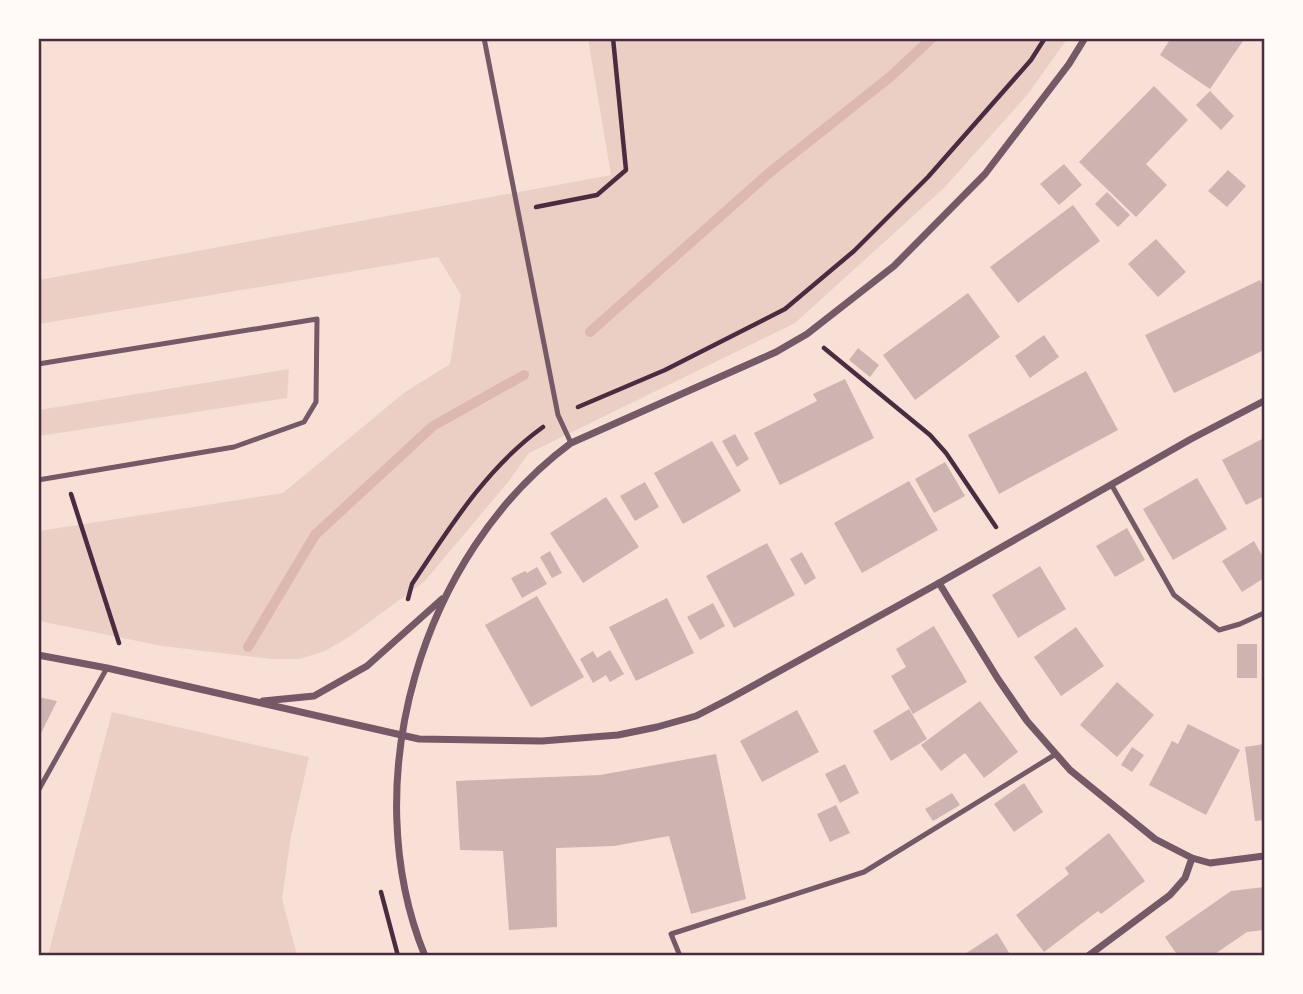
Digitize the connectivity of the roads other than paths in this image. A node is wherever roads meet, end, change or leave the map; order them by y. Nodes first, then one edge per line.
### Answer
1 (484, 38) edge
2 (1085, 38) edge
3 (38, 365) edge
4 (1265, 401) edge
5 (571, 443) junction
6 (38, 480) edge
7 (1111, 484) junction
8 (939, 583) junction
9 (444, 596) junction
10 (1265, 613) edge
11 (38, 655) edge
12 (107, 668) junction
13 (257, 701) junction
14 (403, 736) junction
15 (1056, 754) junction
16 (38, 791) edge
17 (1265, 856) edge
18 (1192, 858) junction
19 (425, 956) edge
20 (680, 956) edge
21 (1087, 956) edge

1 - 5 lane
2 - 5 street
3 - 6 lane
4 - 7 street
5 - 9 street
7 - 8 street
7 - 10 lane
8 - 14 street
8 - 15 street
9 - 13 street
9 - 14 street
11 - 12 street
12 - 13 street
12 - 16 lane
13 - 14 street
14 - 19 street
15 - 18 street
15 - 20 lane
17 - 18 street
18 - 21 street

